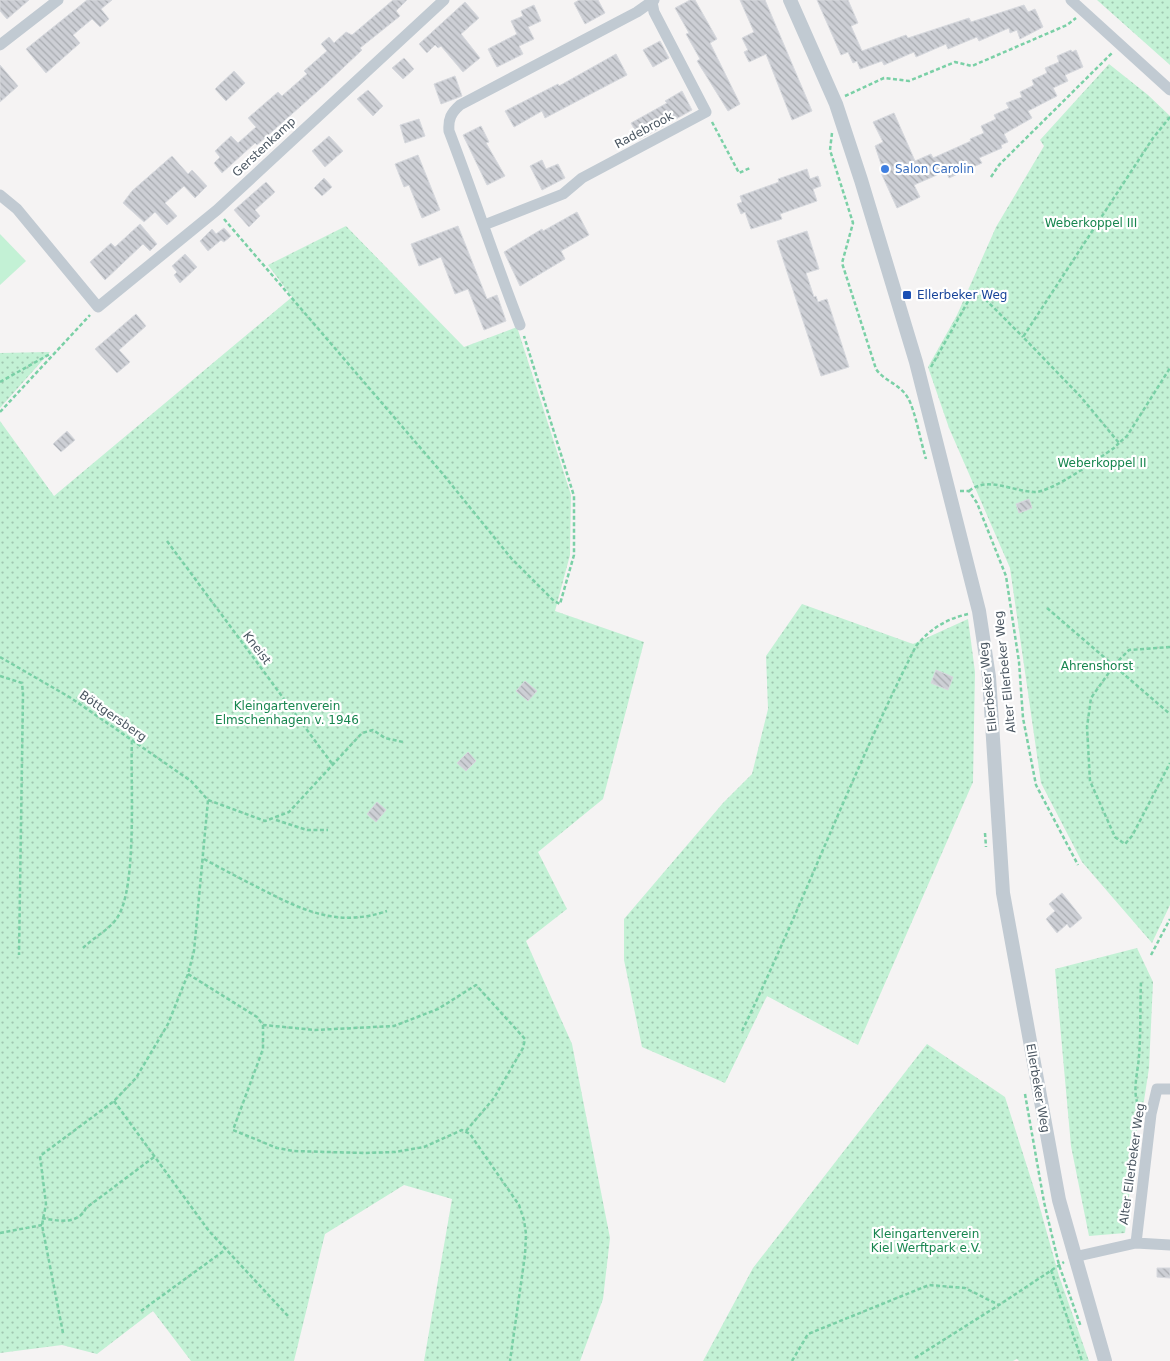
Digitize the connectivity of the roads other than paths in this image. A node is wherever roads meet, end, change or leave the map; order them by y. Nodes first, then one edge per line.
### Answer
1 (58, 0) edge
2 (444, 0) edge
3 (790, 0) edge
4 (1071, 0) edge
5 (653, 1) edge
6 (0, 45) edge
7 (1170, 90) edge
8 (0, 195) edge
9 (484, 225) junction
10 (520, 325) road end
11 (1170, 1089) edge
12 (1136, 1243) junction
13 (1170, 1244) edge
14 (1074, 1257) junction
15 (1105, 1361) edge

1 - 6 street
2 - 8 street, Gerstenkamp
3 - 14 street, Ellerbeker Weg
4 - 7 street
5 - 9 street
5 - 9 street, Radebrook
9 - 10 street
11 - 12 street, Alter Ellerbeker Weg
12 - 13 street
12 - 14 street
14 - 15 street, Ellerbeker Weg

